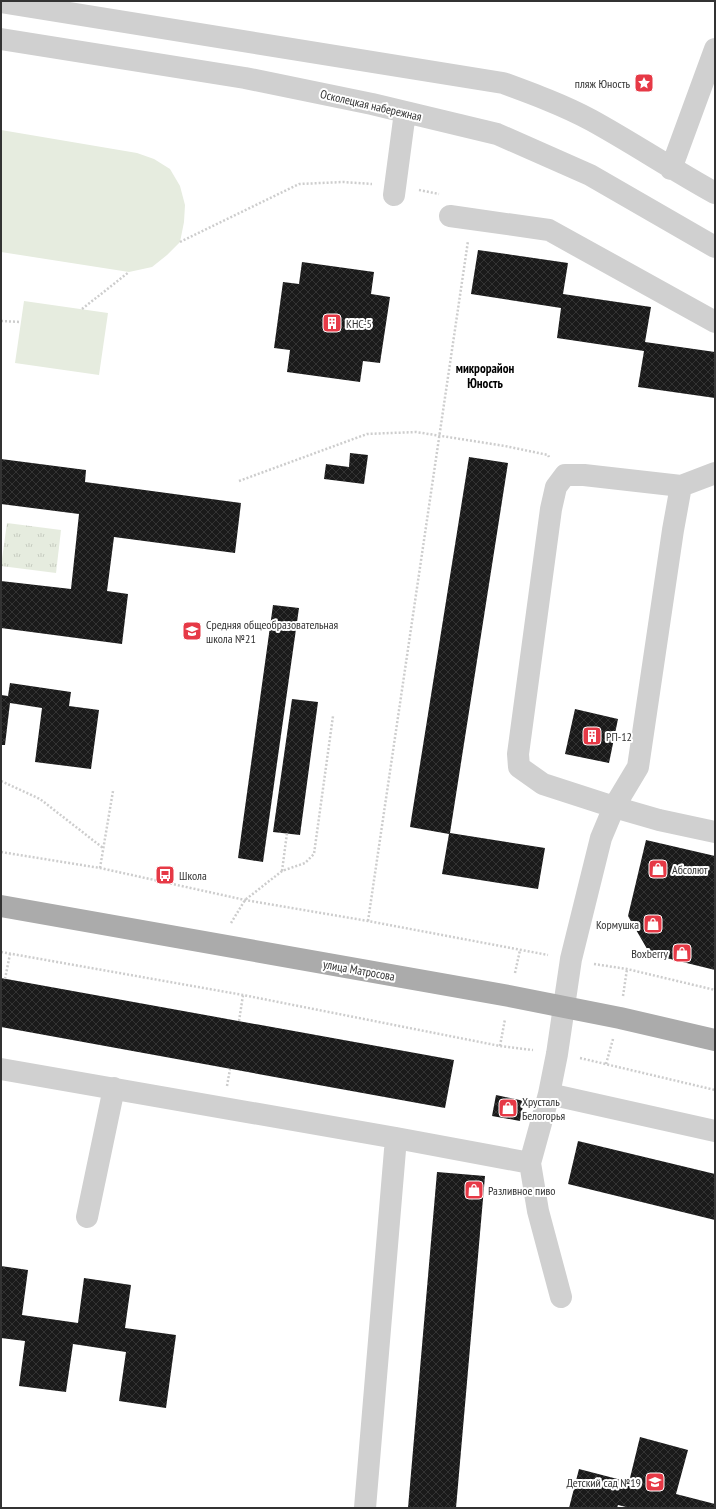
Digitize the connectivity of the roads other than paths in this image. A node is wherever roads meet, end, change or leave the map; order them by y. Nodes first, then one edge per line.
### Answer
1 (1, 2) edge
2 (1, 39) edge
3 (715, 49) edge
4 (405, 112) junction
5 (671, 169) junction
6 (394, 190) road end
7 (715, 193) edge
8 (447, 206) road end
9 (715, 247) edge
10 (715, 322) edge
11 (715, 473) edge
12 (681, 486) junction
13 (614, 807) junction
14 (715, 832) edge
15 (1, 906) edge
16 (565, 1007) junction
17 (715, 1040) edge
18 (1, 1069) edge
19 (114, 1088) junction
20 (550, 1094) junction
21 (715, 1131) edge
22 (396, 1138) junction
23 (530, 1163) junction
24 (87, 1217) dead end
25 (561, 1297) dead end
26 (365, 1508) edge

1 - 5 street
2 - 4 street, Осколецкая набережная
3 - 5 street
4 - 6 street
4 - 9 street, Осколецкая набережная
5 - 7 street
8 - 10 street
11 - 12 street
12 - 13 street
12 - 13 street
13 - 14 street
13 - 16 street
15 - 16 main road, улица Матросова
16 - 17 main road, улица Матросова
16 - 20 street
18 - 19 street
19 - 22 street
19 - 24 street
20 - 21 street
20 - 23 street
22 - 23 street
22 - 26 street
23 - 25 street

